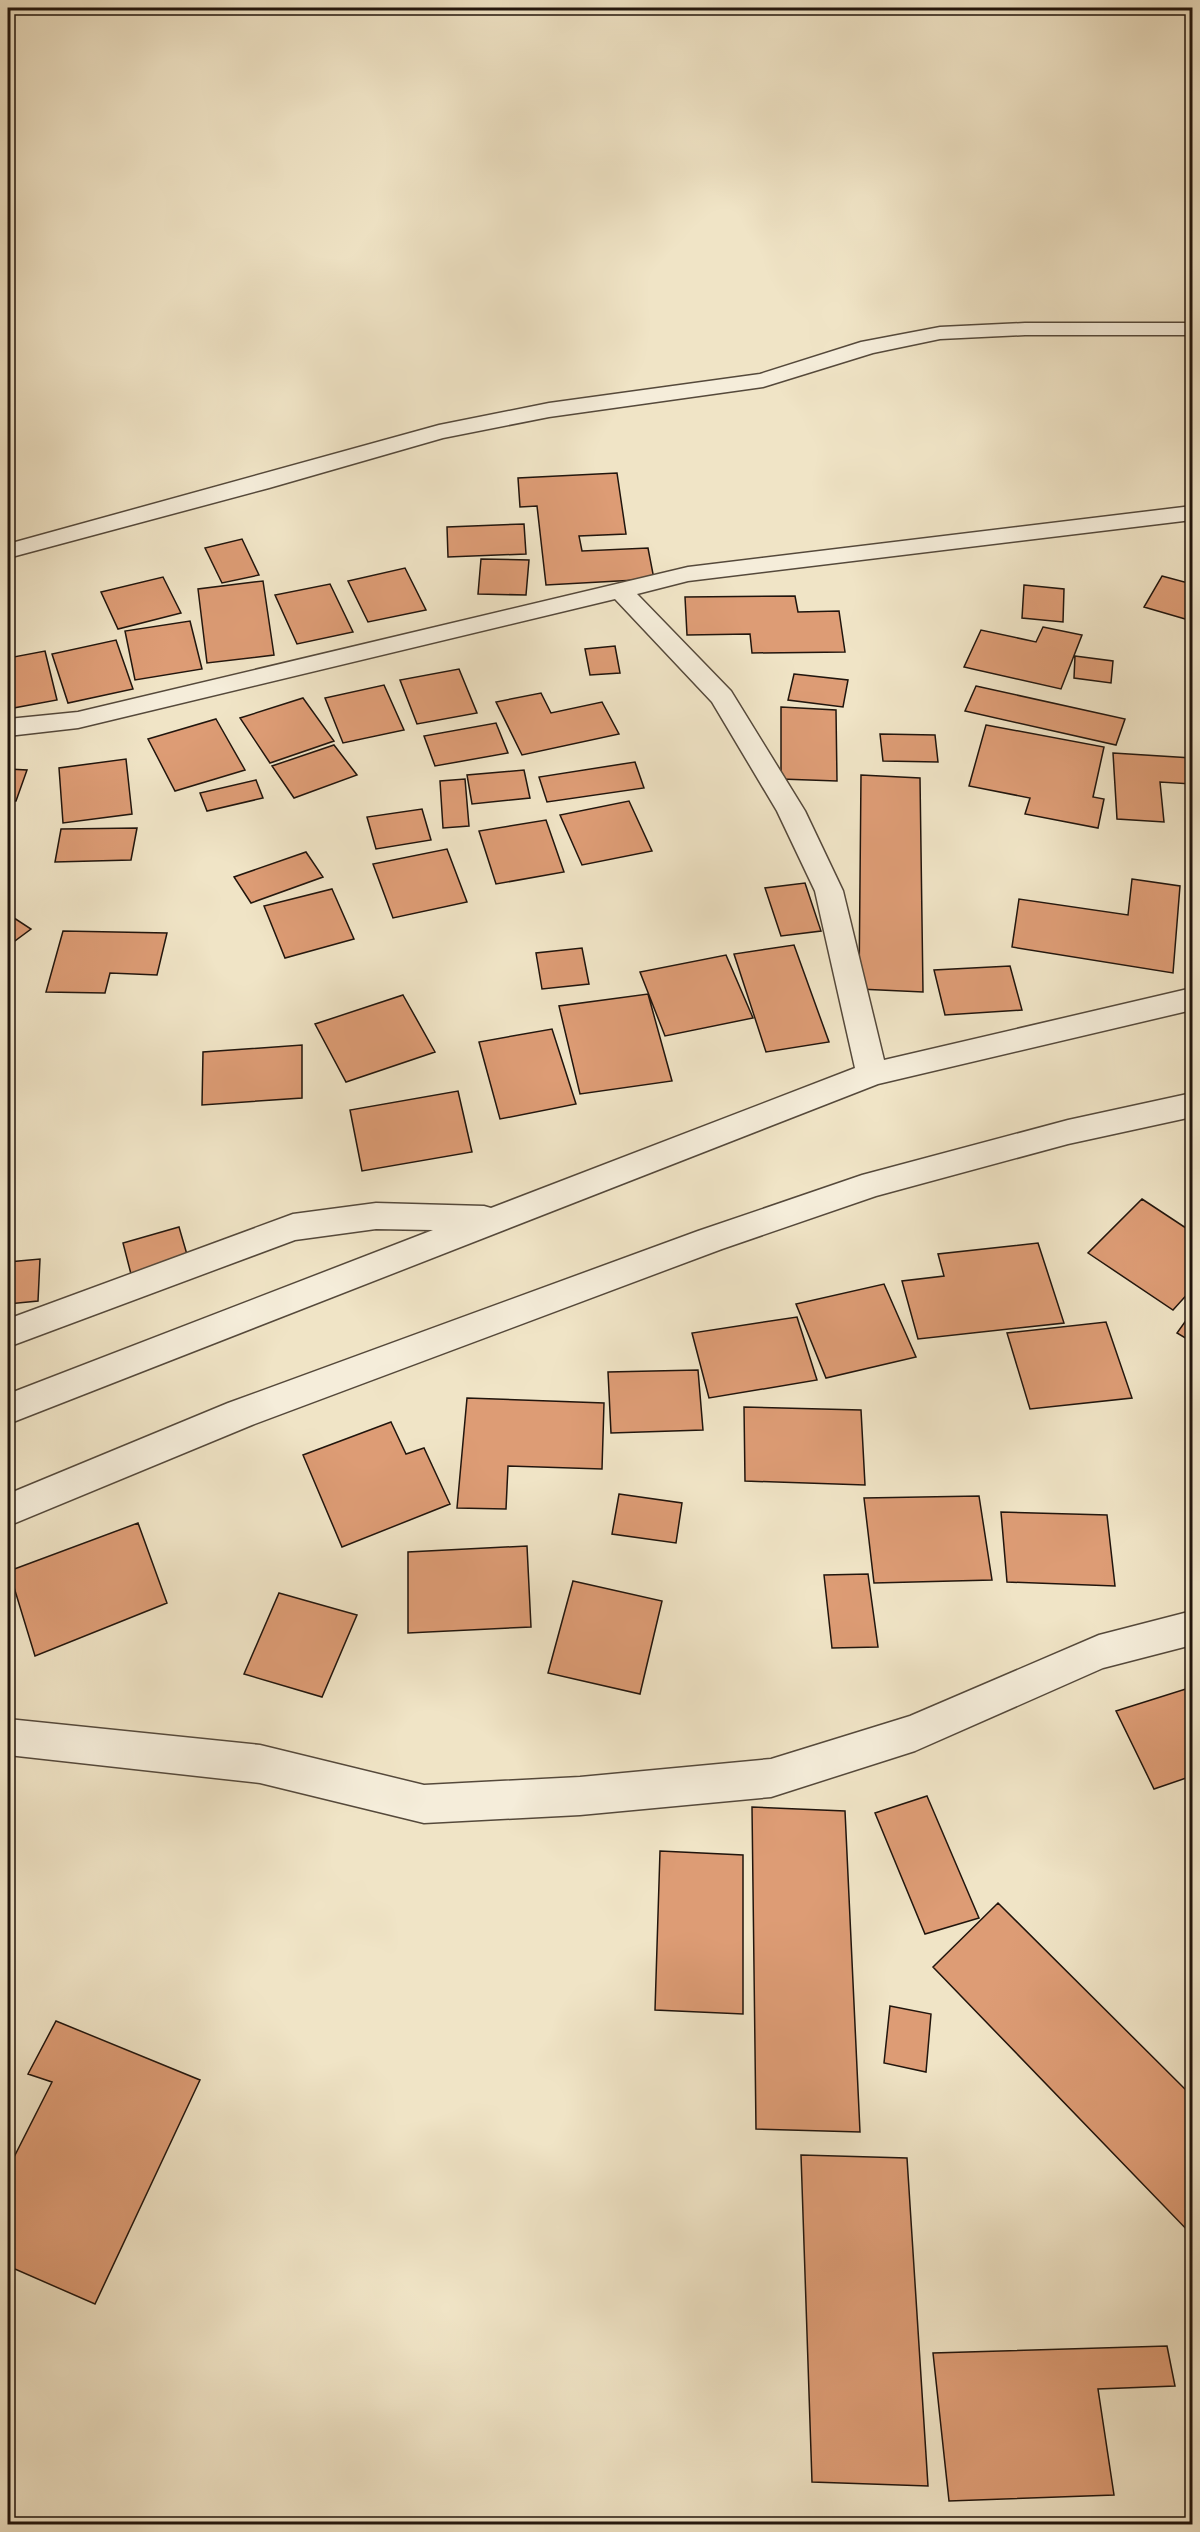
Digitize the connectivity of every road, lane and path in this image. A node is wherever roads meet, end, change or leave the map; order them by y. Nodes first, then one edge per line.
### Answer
1 (1192, 329) edge
2 (1192, 513) edge
3 (8, 551) edge
4 (620, 590) junction
5 (8, 728) edge
6 (1192, 999) edge
7 (872, 1074) junction
8 (1192, 1105) edge
9 (498, 1220) junction
10 (8, 1333) edge
11 (8, 1409) edge
12 (8, 1510) edge
13 (1192, 1628) edge
14 (8, 1737) edge

1 - 3 street
2 - 4 street
4 - 5 street
4 - 7 street
6 - 7 street
7 - 9 street
8 - 12 street
9 - 10 street
9 - 11 street
13 - 14 street

